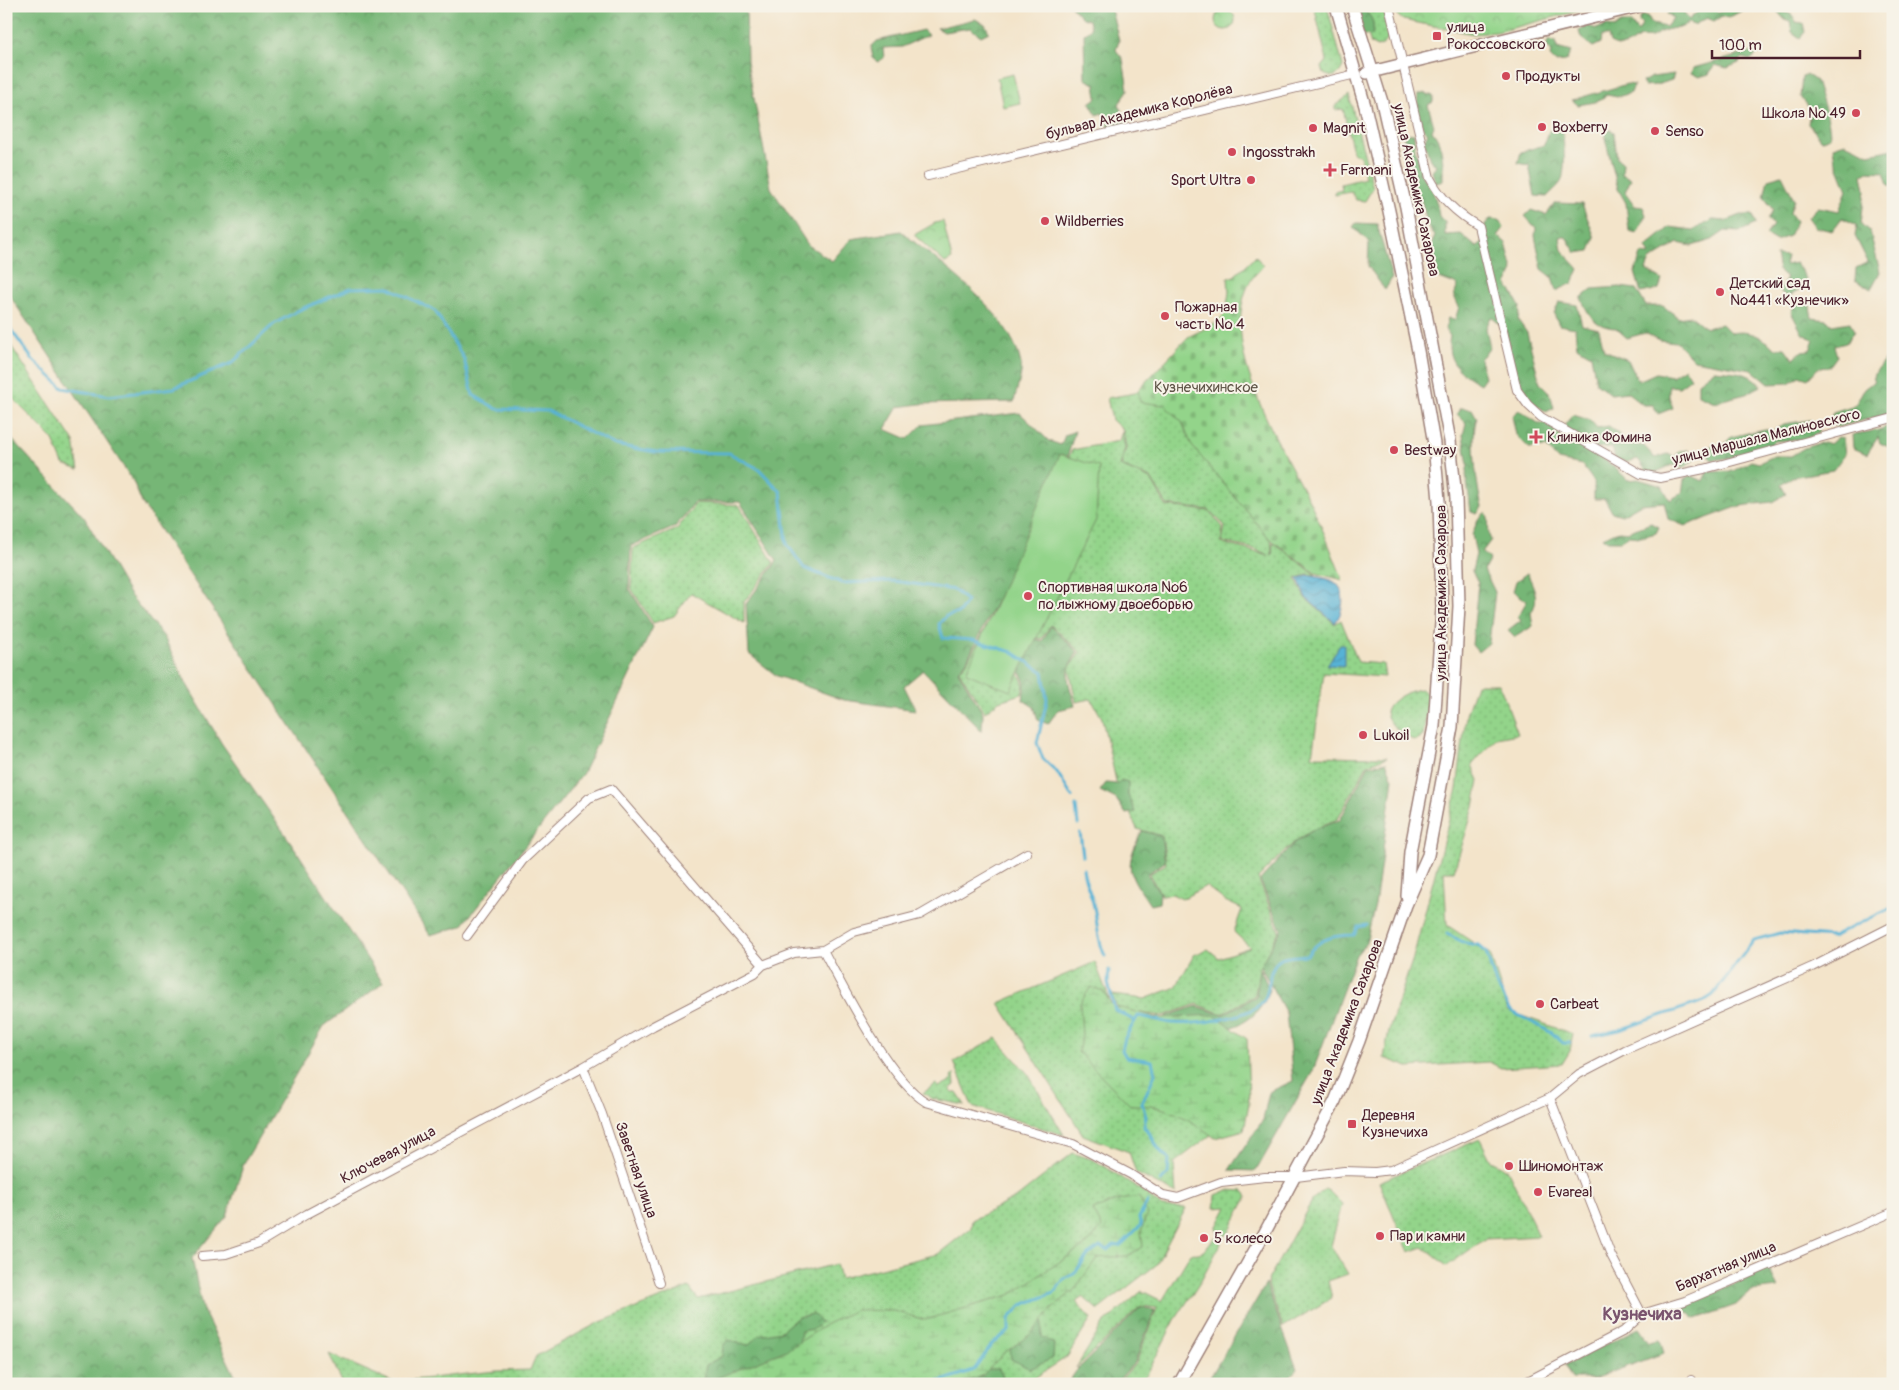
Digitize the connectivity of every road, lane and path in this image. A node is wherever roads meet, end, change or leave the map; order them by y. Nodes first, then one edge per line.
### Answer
1 (1336, 6) edge
2 (1352, 6) edge
3 (1390, 6) edge
4 (1640, 6) edge
5 (1404, 65) junction
6 (1373, 72) junction
7 (1356, 74) junction
8 (928, 176) dead end
9 (1893, 418) edge
10 (1027, 853) dead end
11 (1406, 905) junction
12 (1893, 926) edge
13 (467, 936) dead end
14 (823, 950) junction
15 (763, 965) junction
16 (583, 1067) junction
17 (1550, 1098) junction
18 (1296, 1177) junction
19 (1893, 1212) edge
20 (202, 1256) dead end
21 (659, 1283) dead end
22 (1642, 1314) junction
23 (1179, 1384) edge
24 (1522, 1384) edge

1 - 7 main road, улица Академика Сахарова
2 - 6 main road, улица Академика Сахарова
3 - 5 street, улица Маршала Малиновского
4 - 5 main road
5 - 6 main road
5 - 9 street, улица Маршала Малиновского
6 - 7 main road
6 - 11 main road, улица Академика Сахарова
7 - 8 street, бульвар Академика Королёва
7 - 11 main road, улица Академика Сахарова
10 - 14 street
11 - 18 main road, улица Академика Сахарова
12 - 17 street
13 - 15 street
14 - 15 street, Ключевая улица
14 - 18 street
15 - 16 street, Ключевая улица
16 - 20 street, Ключевая улица
16 - 21 street, Заветная улица
17 - 18 street
17 - 22 street
18 - 23 main road, улица Академика Сахарова
19 - 22 street, Бархатная улица
22 - 24 street, Бархатная улица

